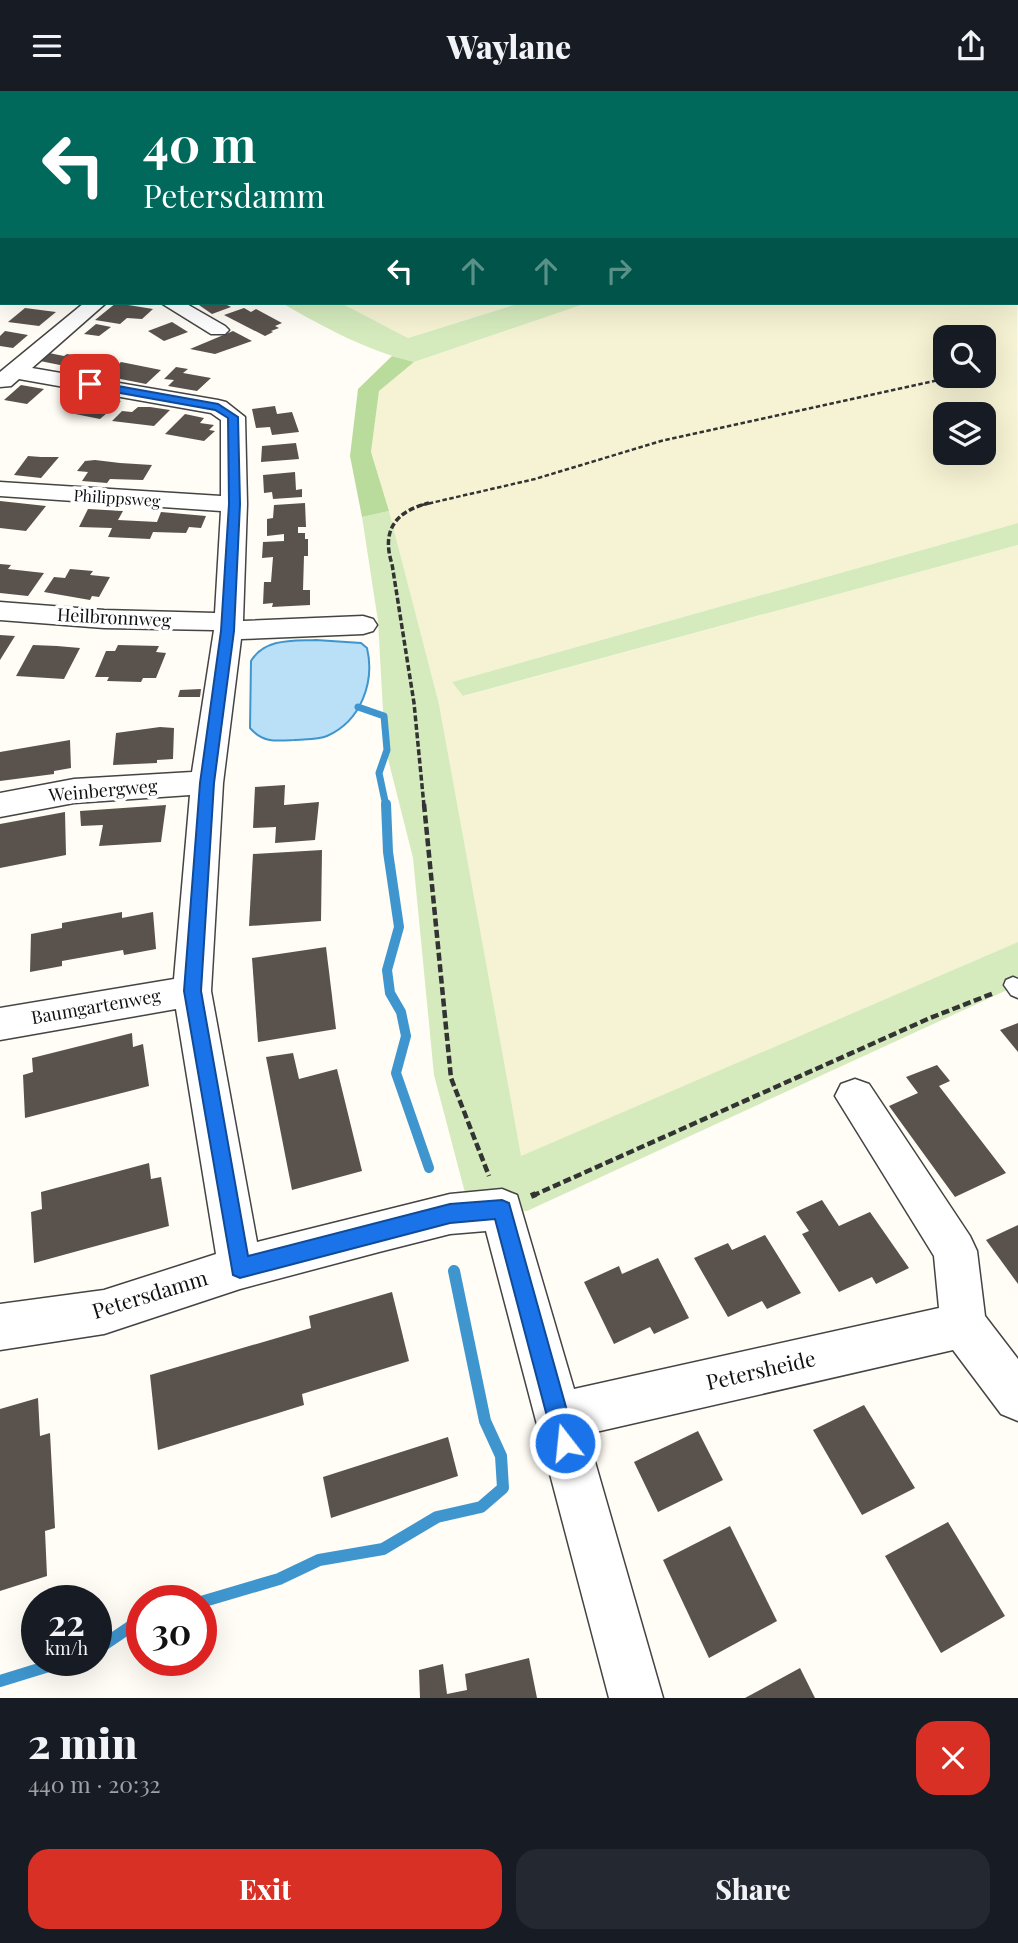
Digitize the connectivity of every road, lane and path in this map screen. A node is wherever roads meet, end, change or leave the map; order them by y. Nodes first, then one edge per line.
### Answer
1 (94, 305) edge
2 (174, 305) edge
3 (218, 330) dead end
4 (7, 377) edge
5 (933, 381) edge
6 (0, 489) edge
7 (234, 504) junction
8 (0, 611) edge
9 (363, 625) dead end
10 (228, 627) junction
11 (207, 783) junction
12 (0, 805) edge
13 (1016, 988) edge
14 (192, 991) junction
15 (0, 1024) edge
16 (855, 1096) dead end
17 (502, 1209) junction
18 (240, 1268) junction
19 (963, 1325) junction
20 (0, 1327) edge
21 (1018, 1397) edge
22 (558, 1417) junction
23 (636, 1698) edge

1 - 4 street
2 - 3 street
4 - 7 street
5 - 17 path
6 - 7 street, Philippsweg
7 - 10 street
8 - 10 street, Heilbronnweg
9 - 10 street, Heilbronnweg
10 - 11 street
11 - 12 street, Weinbergweg
11 - 14 street
13 - 17 path
14 - 15 street, Baumgartenweg
14 - 18 street
16 - 19 street
17 - 18 street, Petersdamm
17 - 22 street
18 - 20 street, Petersdamm
19 - 21 street
19 - 22 street, Petersheide
22 - 23 street

